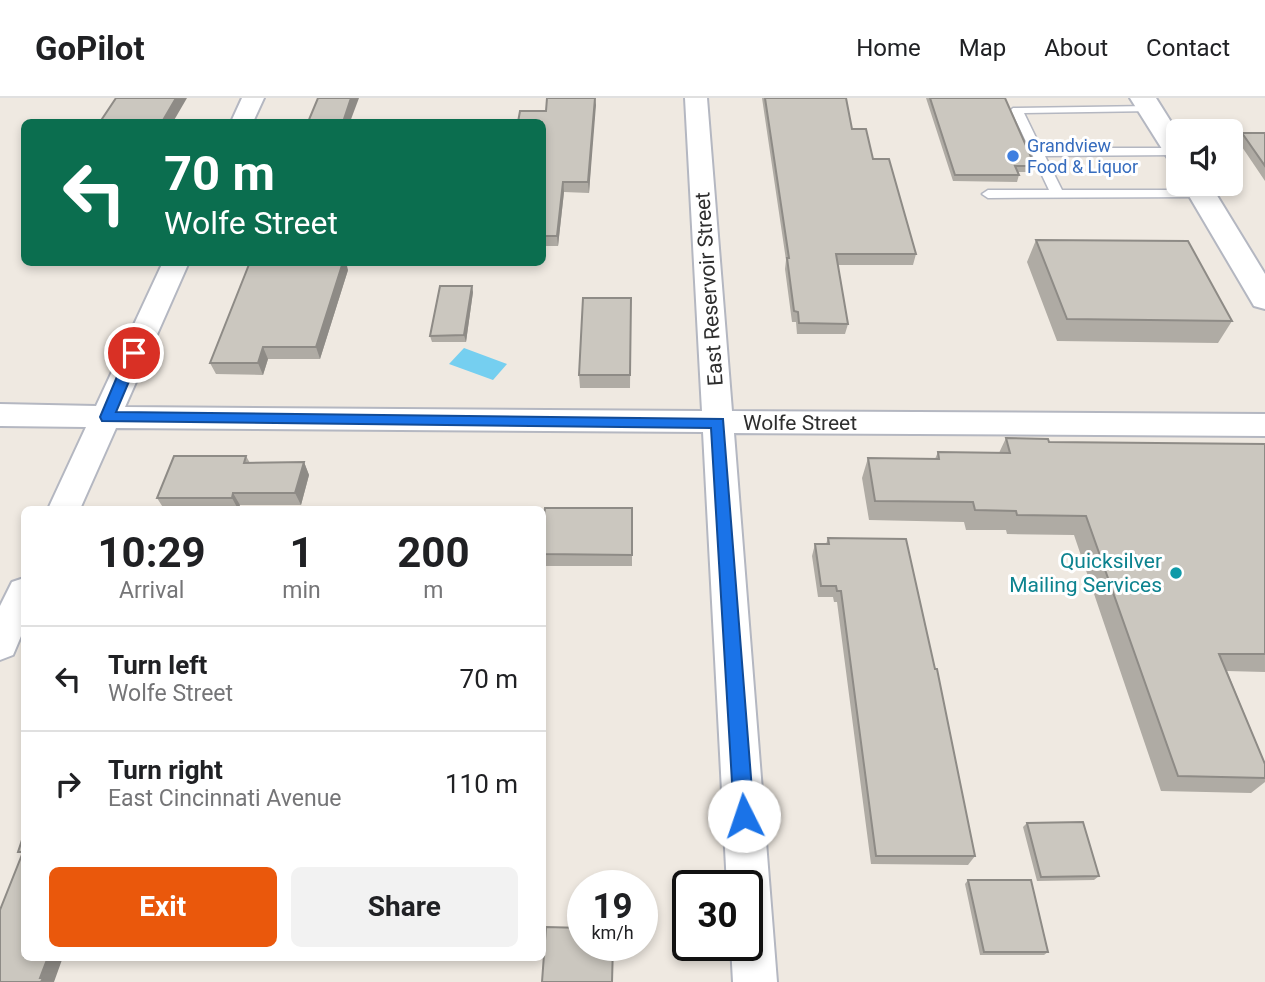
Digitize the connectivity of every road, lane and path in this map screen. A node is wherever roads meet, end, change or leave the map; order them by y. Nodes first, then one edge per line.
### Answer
1 (253, 98) edge
2 (696, 98) edge
3 (1147, 104) edge
4 (243, 119) edge
5 (1166, 135) edge
6 (1037, 152) junction
7 (1166, 153) edge
8 (1166, 190) edge
9 (988, 194) dead end
10 (1057, 194) junction
11 (1203, 196) edge
12 (174, 266) edge
13 (1265, 299) edge
14 (0, 415) edge
15 (107, 417) junction
16 (718, 422) junction
17 (1265, 425) edge
18 (65, 506) edge
19 (21, 598) edge
20 (0, 644) edge
21 (755, 982) edge

1 - 4 street
2 - 16 street, East Reservoir Street
3 - 5 street
3 - 6 lane
6 - 7 lane
6 - 10 lane
8 - 10 lane
9 - 10 lane
11 - 13 street
12 - 15 street
14 - 15 street, Wolfe Street
15 - 16 street, Wolfe Street
15 - 18 street
16 - 17 street, Wolfe Street
16 - 21 street, East Reservoir Street
19 - 20 street

